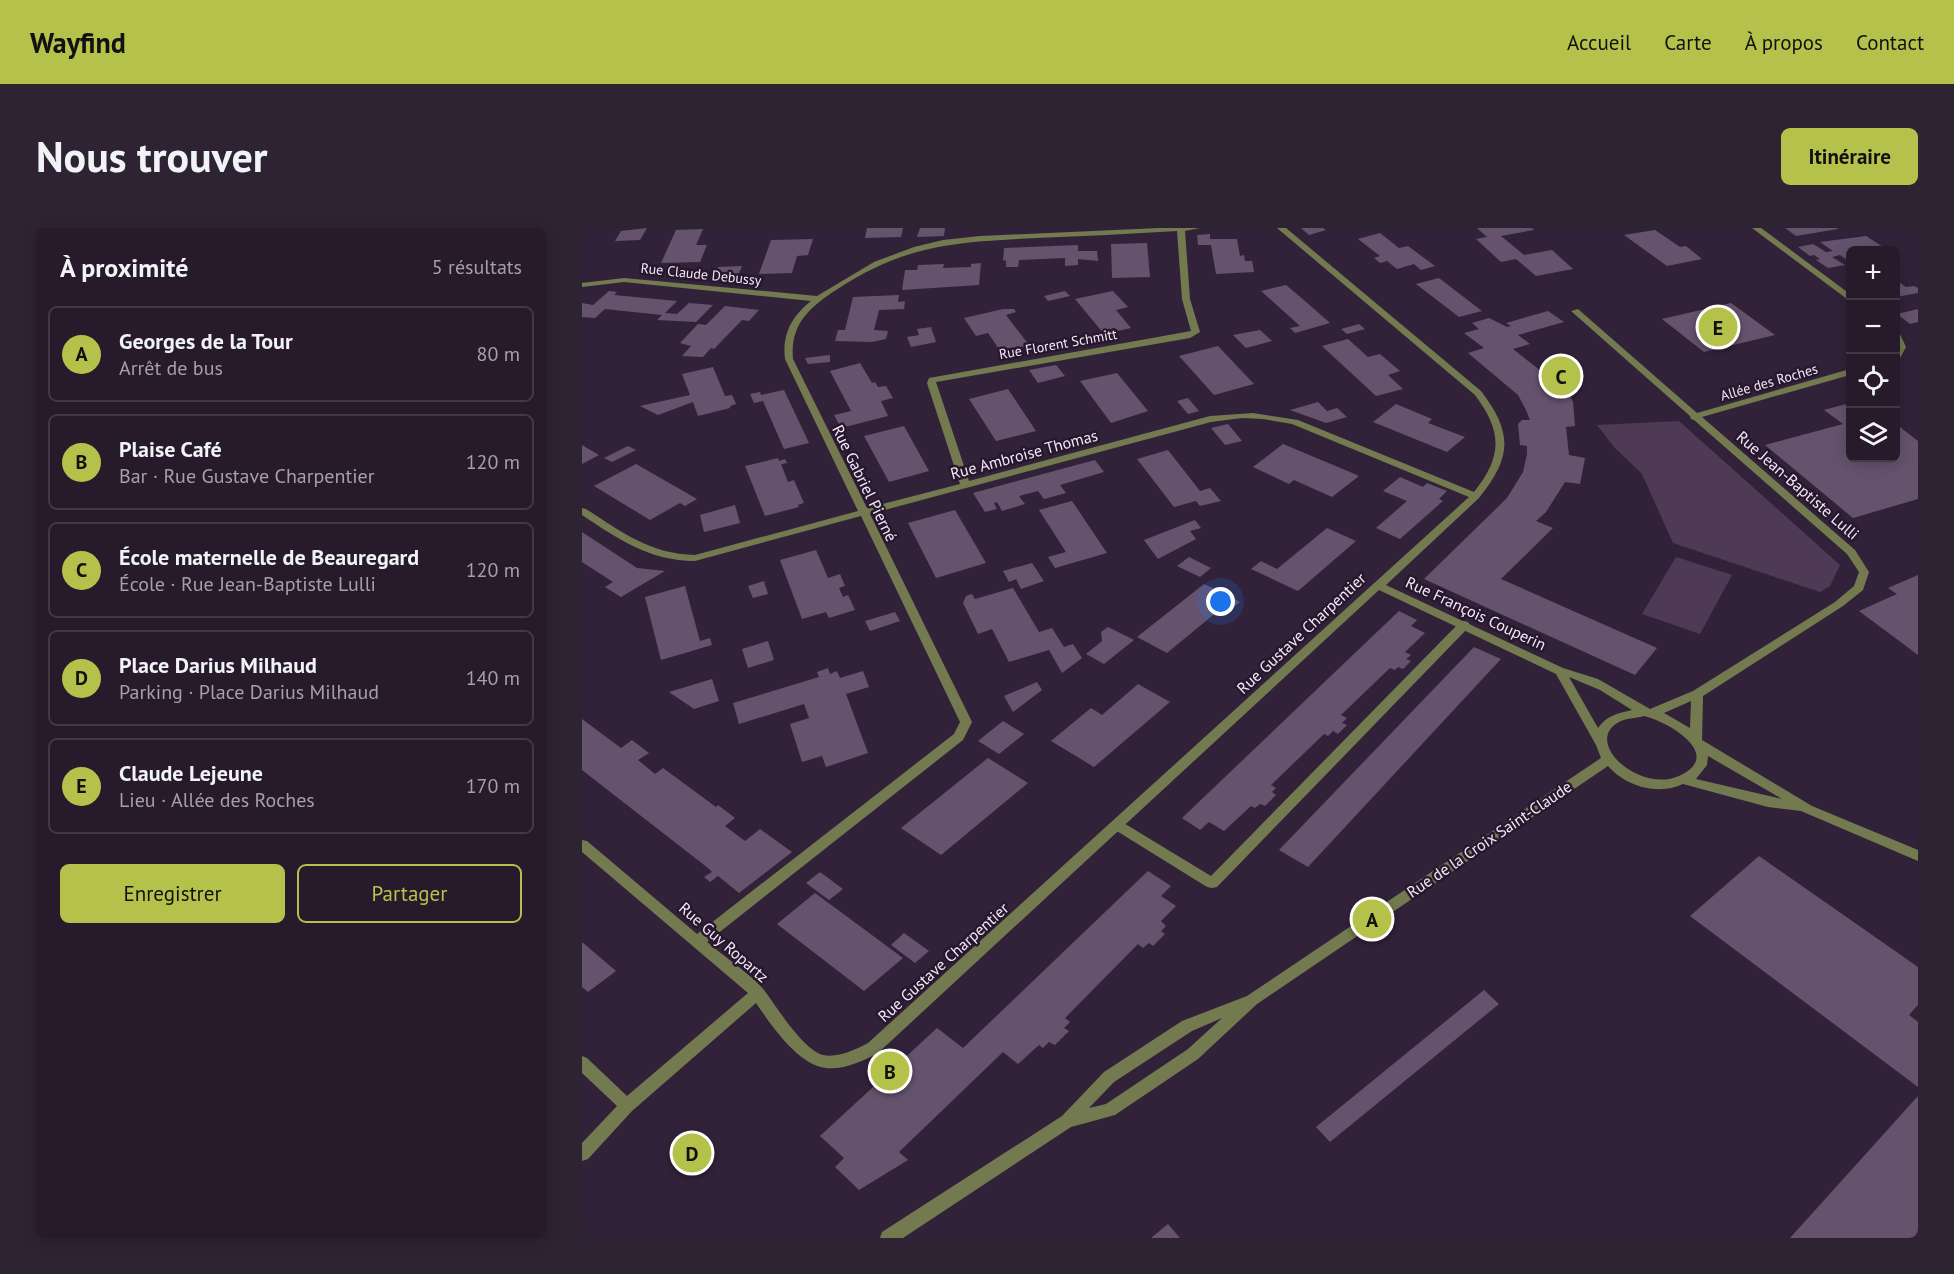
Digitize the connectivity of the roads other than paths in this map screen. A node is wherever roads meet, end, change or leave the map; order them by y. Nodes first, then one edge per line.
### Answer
1 (1196, 228) edge
2 (1281, 228) edge
3 (1756, 228) edge
4 (1181, 229) edge
5 (582, 285) edge
6 (1846, 293) edge
7 (818, 299) junction
8 (1575, 311) dead end
9 (1846, 373) edge
10 (1694, 417) junction
11 (965, 485) junction
12 (1476, 496) junction
13 (582, 512) edge
14 (863, 514) junction
15 (1377, 585) junction
16 (1464, 625) junction
17 (1560, 670) junction
18 (1696, 694) junction
19 (1648, 713) junction
20 (1600, 742) junction
21 (1698, 742) junction
22 (1607, 760) junction
23 (1684, 780) junction
24 (1808, 809) junction
25 (1117, 825) junction
26 (582, 845) edge
27 (1918, 856) edge
28 (698, 941) junction
29 (758, 993) junction
30 (1252, 1000) junction
31 (873, 1048) joint
32 (582, 1063) edge
33 (627, 1106) junction
34 (1067, 1121) junction
35 (585, 1151) edge
36 (888, 1238) edge

1 - 4 street, Rue Gabriel Pierné
2 - 12 street, Rue Gustave Charpentier
3 - 6 street
4 - 7 street, Rue Gabriel Pierné
4 - 11 street, Rue Florent Schmitt
5 - 7 street, Rue Claude Debussy
7 - 14 street, Rue Gabriel Pierné
8 - 10 street, Rue Jean-Baptiste Lulli
9 - 10 street, Allée des Roches
10 - 18 street, Rue Jean-Baptiste Lulli
11 - 12 street, Rue Ambroise Thomas
11 - 14 street, Rue Ambroise Thomas
12 - 15 street, Rue Gustave Charpentier
13 - 14 street, Rue Ambroise Thomas
14 - 28 street, Rue Gabriel Pierné
15 - 16 street, Rue François Couperin
15 - 25 street, Rue Gustave Charpentier
16 - 17 street, Rue François Couperin
16 - 25 street
17 - 19 street, Rue François Couperin
17 - 20 street
18 - 19 street, Rue Jean-Baptiste Lulli
18 - 21 street
19 - 20 street
19 - 21 street
20 - 22 street
21 - 23 street
21 - 24 street
22 - 23 street
22 - 30 street, Rue de la Croix Saint-Claude
23 - 24 street
24 - 27 street
25 - 31 street, Rue Gustave Charpentier
26 - 28 street, Rue Guy Ropartz
28 - 29 street, Rue Guy Ropartz
29 - 31 street, Rue Guy Ropartz
29 - 33 street
30 - 34 street, Rue de la Croix Saint-Claude
30 - 34 street, Rue de la Croix Saint-Claude
32 - 33 street
33 - 35 street
34 - 36 street, Rue de la Croix Saint-Claude

